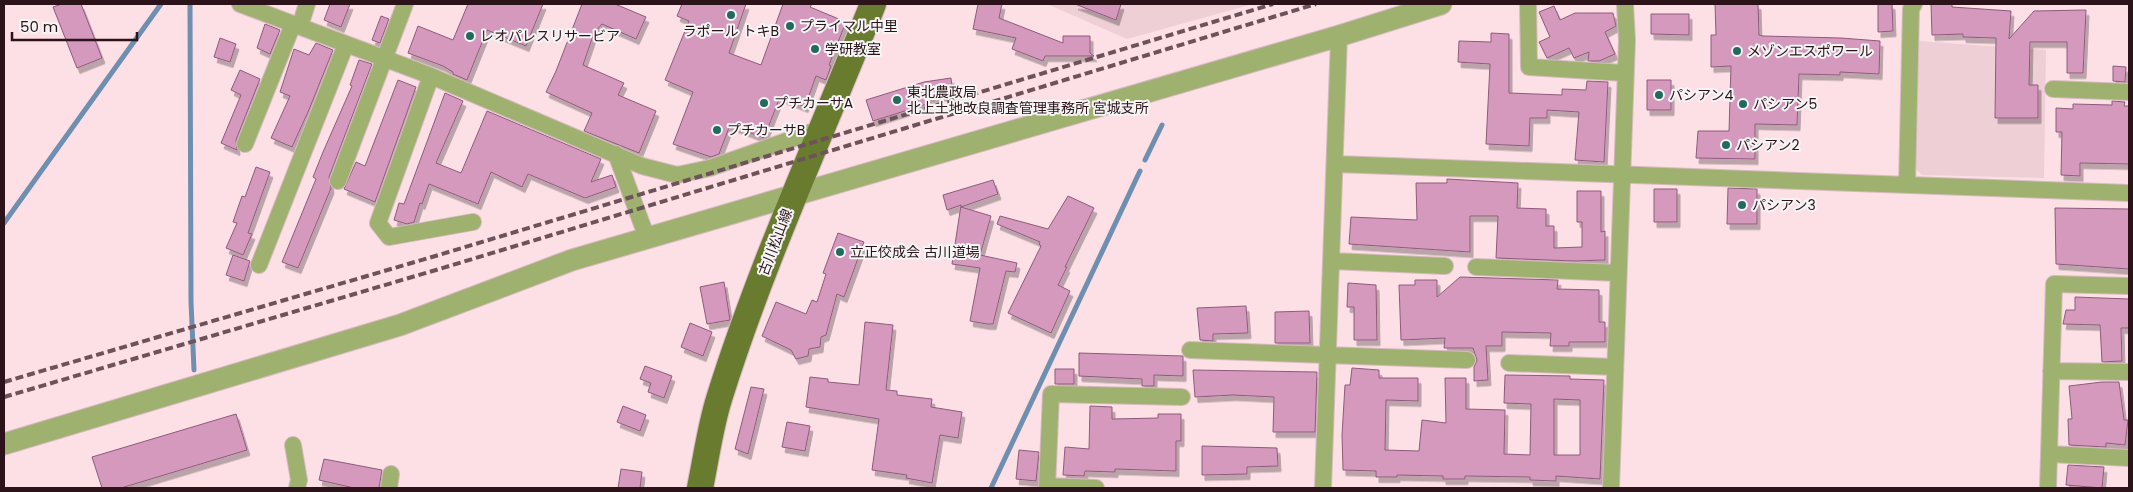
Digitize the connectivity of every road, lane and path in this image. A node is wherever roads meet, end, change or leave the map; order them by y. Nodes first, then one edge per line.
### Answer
1 (240, 4) edge
2 (307, 4) edge
3 (405, 4) edge
4 (873, 4) edge
5 (1442, 4) edge
6 (1528, 4) edge
7 (1625, 4) edge
8 (1914, 4) edge
9 (296, 25) junction
10 (1339, 36) junction
11 (346, 44) junction
12 (384, 58) junction
13 (1624, 72) junction
14 (431, 76) junction
15 (2053, 89) dead end
16 (2129, 92) edge
17 (823, 128) junction
18 (244, 144) dead end
19 (616, 154) junction
20 (1336, 164) junction
21 (1621, 173) junction
22 (338, 181) dead end
23 (1907, 184) junction
24 (2129, 193) edge
25 (792, 196) junction
26 (473, 222) dead end
27 (647, 238) junction
28 (1332, 261) junction
29 (259, 264) dead end
30 (1445, 266) dead end
31 (1476, 267) dead end
32 (1618, 273) junction
33 (2129, 286) edge
34 (1190, 350) dead end
35 (1328, 355) junction
36 (1467, 360) dead end
37 (1509, 363) dead end
38 (1615, 367) junction
39 (2051, 371) junction
40 (2129, 372) edge
41 (1182, 397) dead end
42 (4, 444) edge
43 (293, 445) dead end
44 (2049, 454) junction
45 (2129, 458) edge
46 (1047, 487) edge
47 (297, 488) edge
48 (700, 488) edge
49 (1096, 488) edge
50 (1323, 488) edge
51 (1611, 488) edge
52 (2048, 488) edge

1 - 9 street
2 - 9 street
3 - 12 street
4 - 17 main road, 古川松山線
5 - 10 street
6 - 13 street
7 - 13 street
8 - 23 street
9 - 11 street
9 - 18 street
10 - 20 street
10 - 25 street
11 - 12 street
11 - 29 street
12 - 14 street
12 - 22 street
13 - 21 street
14 - 19 street
14 - 26 street
15 - 16 street
17 - 19 street
17 - 25 main road, 古川松山線
19 - 27 street
20 - 21 street
20 - 28 street
21 - 23 street
21 - 32 street
23 - 24 street
25 - 27 street
25 - 48 main road, 古川松山線
27 - 42 street
28 - 30 street
28 - 35 street
31 - 32 street
32 - 38 street
33 - 39 street
34 - 35 street
35 - 36 street
35 - 50 street
37 - 38 street
38 - 51 street
39 - 40 street
39 - 44 street
41 - 46 street
43 - 47 street
44 - 45 street
44 - 52 street
46 - 49 street

